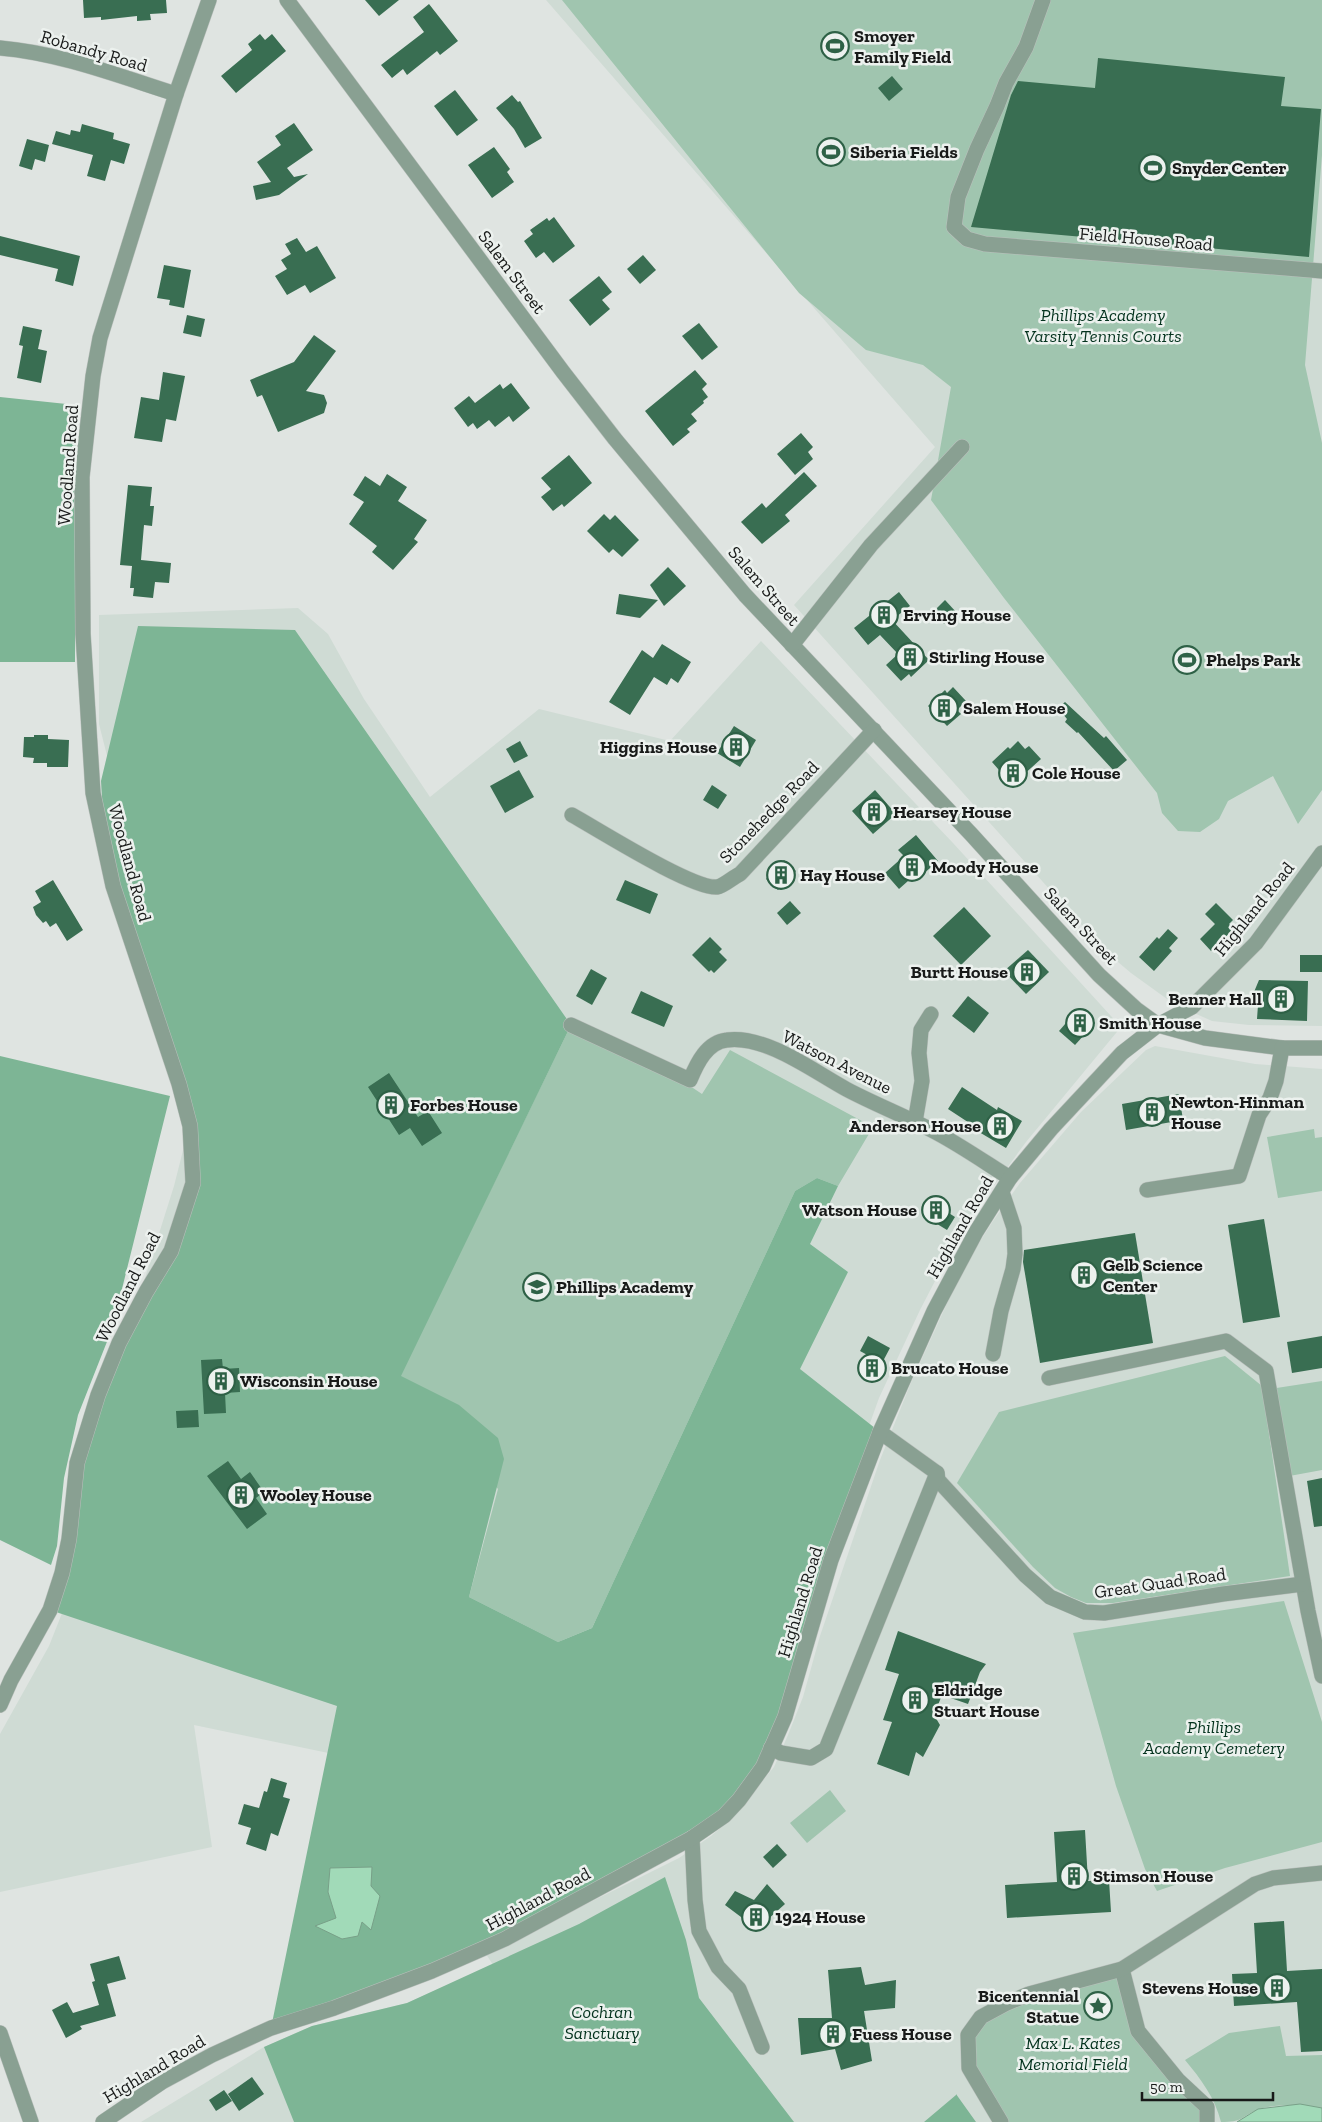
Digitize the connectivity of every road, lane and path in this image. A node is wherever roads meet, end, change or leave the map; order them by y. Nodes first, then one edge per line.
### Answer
1 (209, 0) edge
2 (287, 0) edge
3 (1043, 0) edge
4 (0, 48) edge
5 (176, 94) junction
6 (1322, 271) edge
7 (962, 447) dead end
8 (792, 645) junction
9 (874, 730) junction
10 (572, 815) dead end
11 (1322, 853) edge
12 (931, 1014) dead end
13 (571, 1025) dead end
14 (1158, 1025) junction
15 (1282, 1048) junction
16 (1322, 1048) edge
17 (914, 1122) junction
18 (1010, 1178) junction
19 (1147, 1190) dead end
20 (1002, 1192) junction
21 (992, 1354) dead end
22 (1049, 1378) dead end
23 (880, 1432) junction
24 (937, 1473) junction
25 (1303, 1584) junction
26 (1322, 1676) edge
27 (0, 1705) edge
28 (771, 1748) junction
29 (692, 1838) junction
30 (1322, 1873) edge
31 (1122, 1969) junction
32 (0, 2033) edge
33 (762, 2047) dead end
34 (31, 2122) edge
35 (103, 2122) edge
36 (1001, 2122) edge
37 (1207, 2122) edge

1 - 5 street, Woodland Road
2 - 8 street, Salem Street
3 - 6 street, Field House Road
4 - 5 street, Robandy Road
5 - 27 street, Woodland Road
7 - 8 street
8 - 9 street, Salem Street
9 - 10 street, Stonehedge Road
9 - 14 street, Salem Street
11 - 14 street, Highland Road
12 - 17 street
13 - 17 street, Watson Avenue
14 - 15 street, Salem Street
14 - 18 street, Highland Road
15 - 16 street, Salem Street
15 - 19 street
17 - 18 street, Watson Avenue
18 - 20 street, Highland Road
20 - 21 street
20 - 23 street, Highland Road
22 - 25 street
23 - 24 street, Great Quad Road
23 - 28 street, Highland Road
24 - 25 street, Great Quad Road
24 - 28 street
25 - 26 street
28 - 29 street, Highland Road
29 - 33 street
29 - 35 street, Highland Road
30 - 31 street
31 - 36 street
31 - 37 street
32 - 34 street

